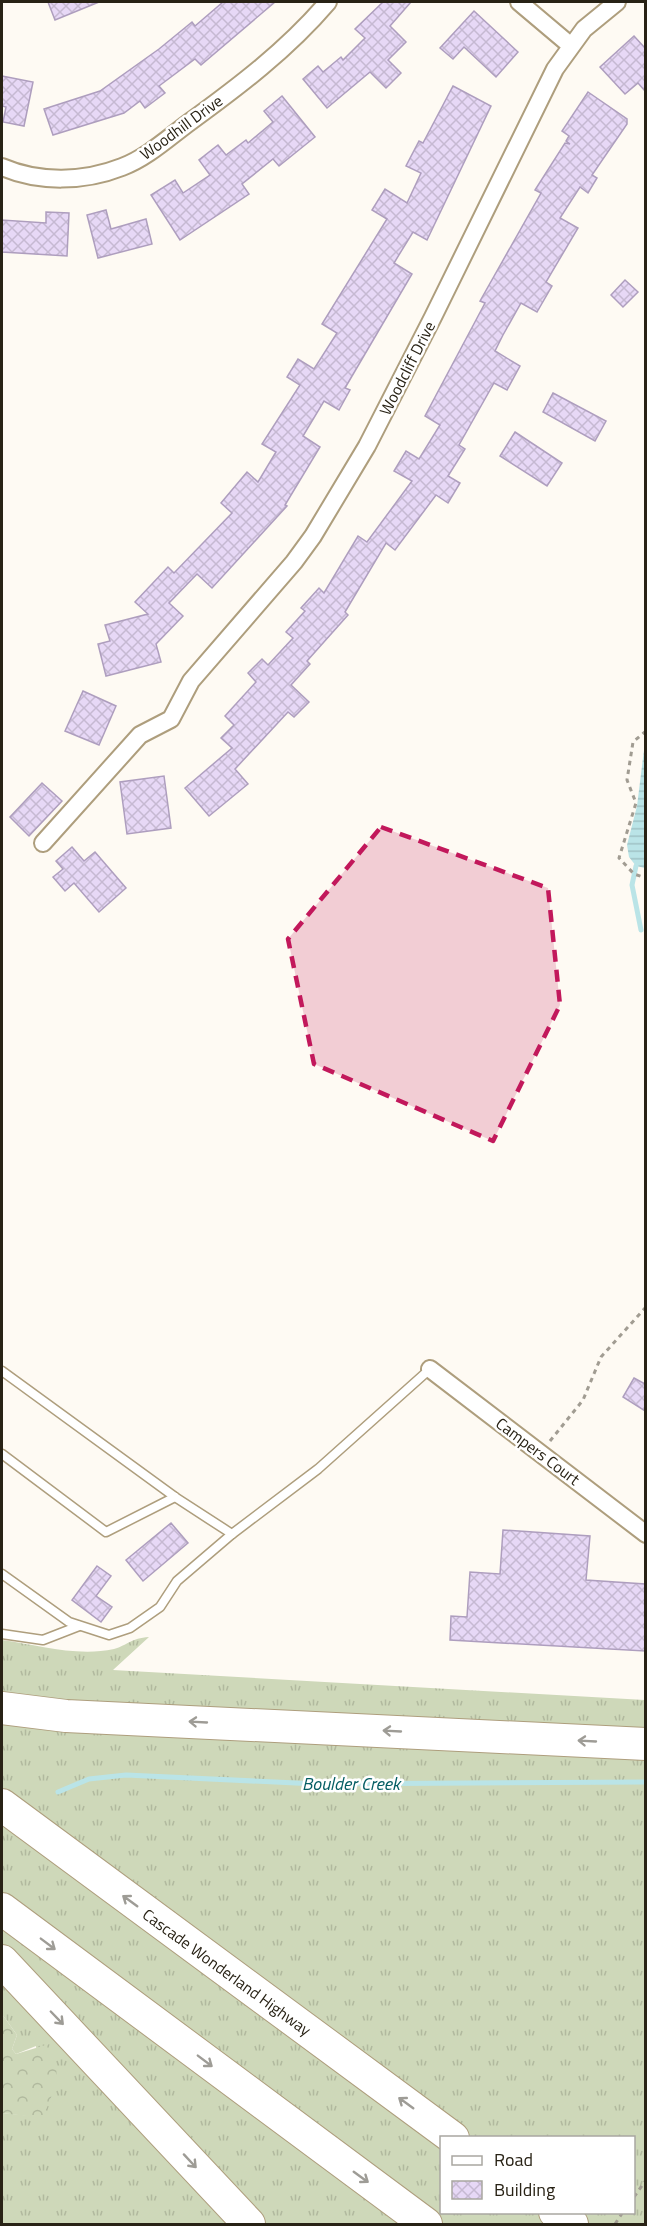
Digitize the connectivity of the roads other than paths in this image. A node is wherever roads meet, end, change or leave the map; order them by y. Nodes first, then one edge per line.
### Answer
1 (328, 2) edge
2 (519, 2) edge
3 (617, 2) edge
4 (570, 45) junction
5 (2, 167) edge
6 (43, 843) dead end
7 (430, 1369) joint
8 (2, 1371) edge
9 (2, 1454) edge
10 (175, 1497) junction
11 (232, 1534) junction
12 (645, 1534) edge
13 (2, 1574) edge
14 (78, 1626) junction
15 (2, 1634) edge
16 (2, 1708) edge
17 (645, 1744) edge
18 (2, 1805) edge
19 (2, 1910) edge
20 (2, 1961) edge
21 (450, 2136) edge
22 (558, 2214) edge
23 (249, 2224) edge
24 (426, 2224) edge
25 (572, 2224) edge

1 - 5 street, Woodhill Drive
2 - 4 street
3 - 4 street, Woodcliff Drive
4 - 6 street, Woodcliff Drive
7 - 11 lane
7 - 12 street, Campers Court
8 - 10 lane
9 - 10 lane
10 - 11 lane
11 - 14 lane
13 - 14 lane
14 - 15 lane
17 -> 16 highway
21 -> 18 highway, Cascade Wonderland Highway
19 -> 24 highway
20 -> 23 highway
22 - 25 highway

